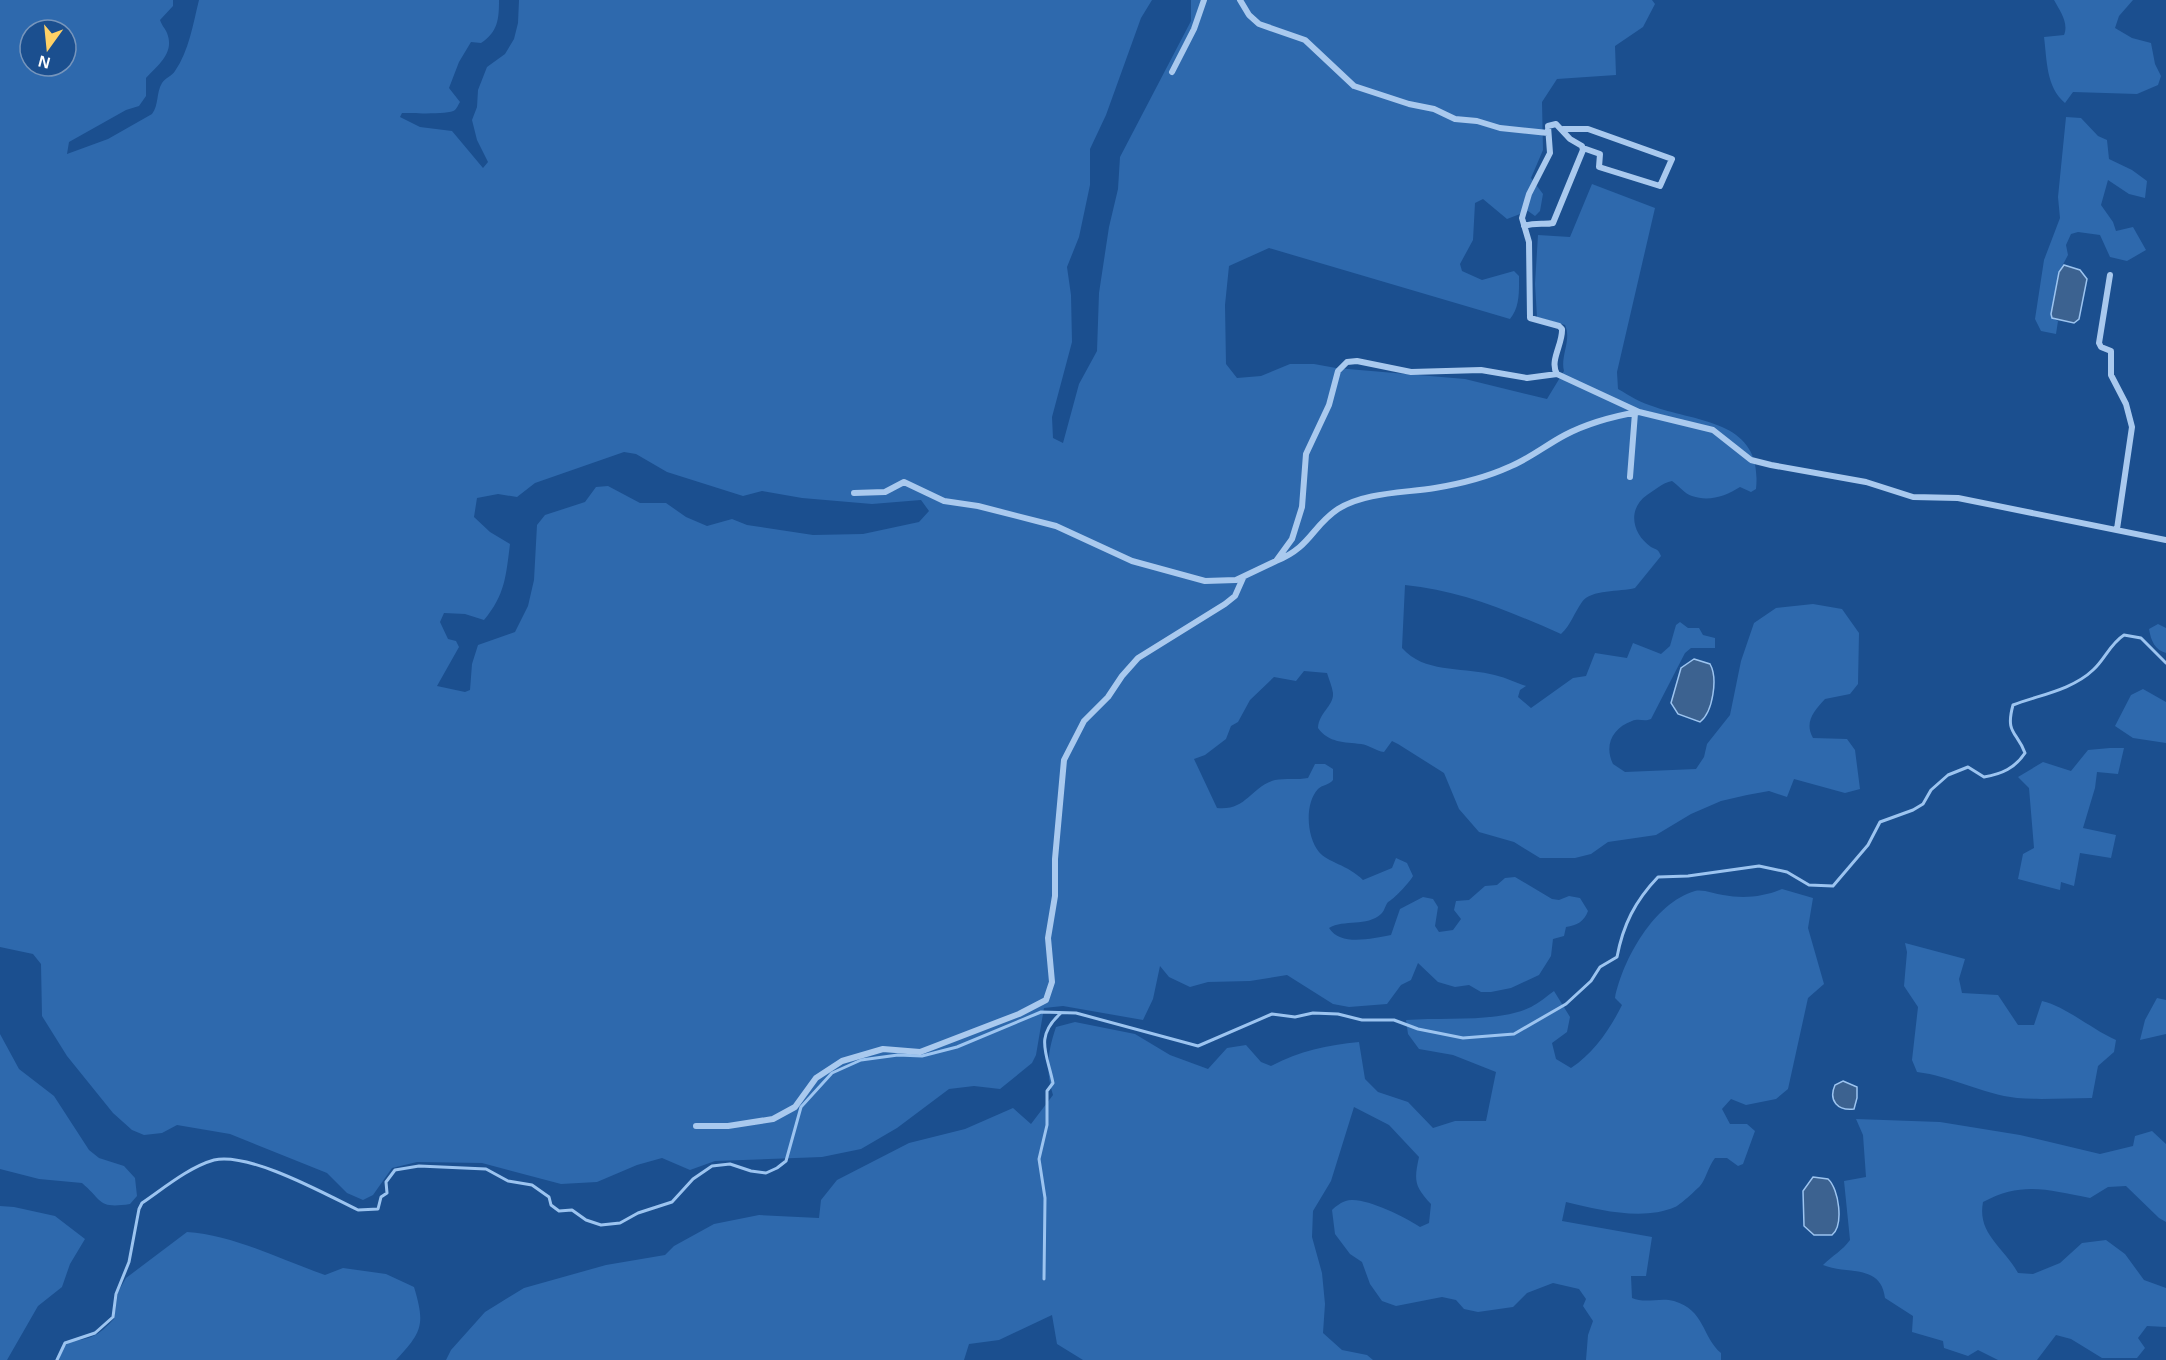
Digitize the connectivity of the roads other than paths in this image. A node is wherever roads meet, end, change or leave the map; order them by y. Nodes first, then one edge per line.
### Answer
1 (1204, 0) edge
2 (1240, 0) edge
3 (1172, 72) dead end
4 (1563, 129) junction
5 (1548, 133) junction
6 (1583, 148) junction
7 (1524, 226) junction
8 (2110, 275) dead end
9 (1557, 374) junction
10 (1637, 413) junction
11 (1630, 477) dead end
12 (854, 493) dead end
13 (2116, 529) junction
14 (2166, 540) edge
15 (1276, 561) junction
16 (1243, 578) junction
17 (696, 1126) dead end

1 - 3 street
2 - 5 street
4 - 5 street
4 - 6 street
4 - 6 street
5 - 7 street
6 - 7 street
7 - 9 street
8 - 13 street
9 - 10 street
9 - 15 street
10 - 11 street
10 - 13 street
10 - 15 street
12 - 16 street
13 - 14 street
15 - 16 street
16 - 17 street

